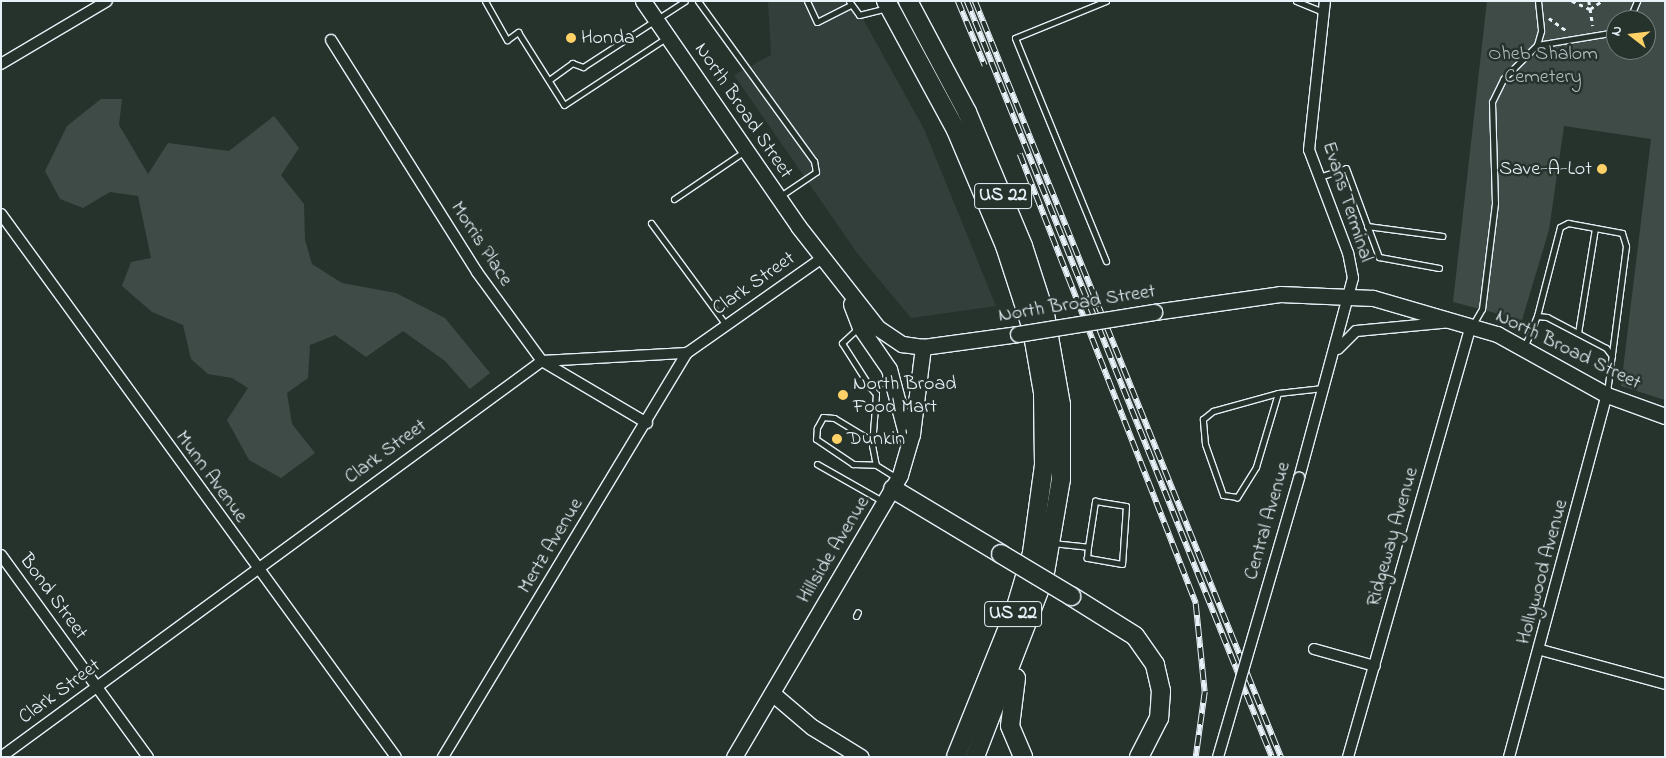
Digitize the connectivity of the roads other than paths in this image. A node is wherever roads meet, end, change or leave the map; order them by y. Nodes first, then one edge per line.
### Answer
1 (107, 1) edge
2 (485, 1) edge
3 (685, 1) edge
4 (698, 1) edge
5 (807, 1) edge
6 (908, 1) edge
7 (1106, 1) edge
8 (1296, 1) edge
9 (1538, 1) edge
10 (644, 2) edge
11 (849, 4) edge
12 (888, 4) edge
13 (1324, 6) edge
14 (656, 20) junction
15 (1606, 35) edge
16 (668, 37) junction
17 (331, 40) dead end
18 (1537, 45) junction
19 (1, 64) edge
20 (549, 80) junction
21 (745, 150) junction
22 (1318, 178) junction
23 (778, 197) junction
24 (674, 199) dead end
25 (1, 214) edge
26 (651, 223) dead end
27 (1367, 226) junction
28 (1595, 228) junction
29 (1442, 236) dead end
30 (822, 258) junction
31 (1106, 261) dead end
32 (1439, 268) dead end
33 (844, 289) junction
34 (1350, 295) junction
35 (1537, 316) junction
36 (1456, 322) junction
37 (726, 326) junction
38 (1471, 326) junction
39 (860, 327) junction
40 (1578, 333) junction
41 (923, 347) junction
42 (1524, 348) junction
43 (687, 354) junction
44 (1333, 356) junction
45 (1612, 356) junction
46 (542, 361) junction
47 (893, 380) junction
48 (870, 387) junction
49 (1324, 388) junction
50 (1278, 393) junction
51 (1607, 395) junction
52 (1665, 416) edge
53 (646, 422) junction
54 (872, 441) junction
55 (908, 450) junction
56 (817, 464) dead end
57 (876, 466) junction
58 (892, 490) junction
59 (1052, 543) junction
60 (1088, 547) junction
61 (1, 554) edge
62 (257, 569) junction
63 (1031, 619) junction
64 (1314, 648) dead end
65 (1541, 650) junction
66 (1375, 666) junction
67 (1665, 684) edge
68 (97, 688) junction
69 (772, 694) junction
70 (1, 757) edge
71 (148, 757) edge
72 (396, 757) edge
73 (443, 757) edge
74 (734, 757) edge
75 (861, 757) edge
76 (956, 757) edge
77 (975, 757) edge
78 (1023, 757) edge
79 (1139, 757) edge
80 (1218, 757) edge
81 (1348, 757) edge
82 (1509, 757) edge

1 - 19 street
2 - 20 lane
3 - 14 lane
4 - 23 lane
5 - 11 lane
6 - 59 highway, US 22
7 - 31 lane
8 - 13 lane
9 - 18 lane
10 - 14 main road, North Broad Street
11 - 12 lane
12 - 76 highway, US 22
13 - 22 street, Evans Terminal
14 - 16 main road, North Broad Street
14 - 20 lane
15 - 18 lane
16 - 20 lane
16 - 21 main road, North Broad Street
17 - 46 street, Morris Place
18 - 38 lane
21 - 23 main road, North Broad Street
21 - 24 lane
22 - 27 lane
22 - 34 street, Evans Terminal
23 - 30 main road, North Broad Street
25 - 62 street, Munn Avenue
26 - 37 lane
27 - 29 lane
27 - 32 lane
28 - 35 lane
28 - 40 lane
28 - 45 lane
30 - 33 main road, North Broad Street
30 - 37 street, Clark Street
33 - 39 main road
33 - 41 main road, North Broad Street
34 - 36 main road, North Broad Street
34 - 41 main road, North Broad Street, bridge
34 - 44 street, Central Avenue
35 - 40 lane
35 - 42 lane
36 - 38 main road, North Broad Street
36 - 44 street
37 - 43 street, Clark Street
38 - 42 main road, North Broad Street
38 - 66 street, Ridgeway Avenue
39 - 47 main road
39 - 48 lane
40 - 45 lane
41 - 55 main road, Hillside Avenue
42 - 51 main road, North Broad Street
43 - 46 street
43 - 53 street, Mertz Avenue
44 - 49 street, Central Avenue
45 - 51 lane
46 - 53 street, Morris Place
46 - 62 street, Clark Street
47 - 48 lane
47 - 55 main road
48 - 54 lane
49 - 50 lane
49 - 80 street, Central Avenue, bridge
50 - 50 lane
51 - 52 main road, North Broad Street
51 - 65 street, Hollywood Avenue
53 - 73 street, Mertz Avenue
54 - 57 lane
54 - 57 lane
55 - 58 main road, Hillside Avenue
56 - 58 lane
57 - 58 lane
58 - 69 main road, Hillside Avenue
58 - 79 highway, bridge
59 - 60 lane
59 - 63 highway, US 22
60 - 60 lane
61 - 68 street, Bond Street
62 - 68 street, Clark Street
62 - 72 street, Munn Avenue
63 - 77 highway, US 22
63 - 78 highway
64 - 66 street
65 - 67 street
65 - 82 street, Hollywood Avenue
66 - 81 street, Ridgeway Avenue
68 - 70 street, Clark Street
68 - 71 street, Bond Street
69 - 74 main road, Hillside Avenue
69 - 75 main road

